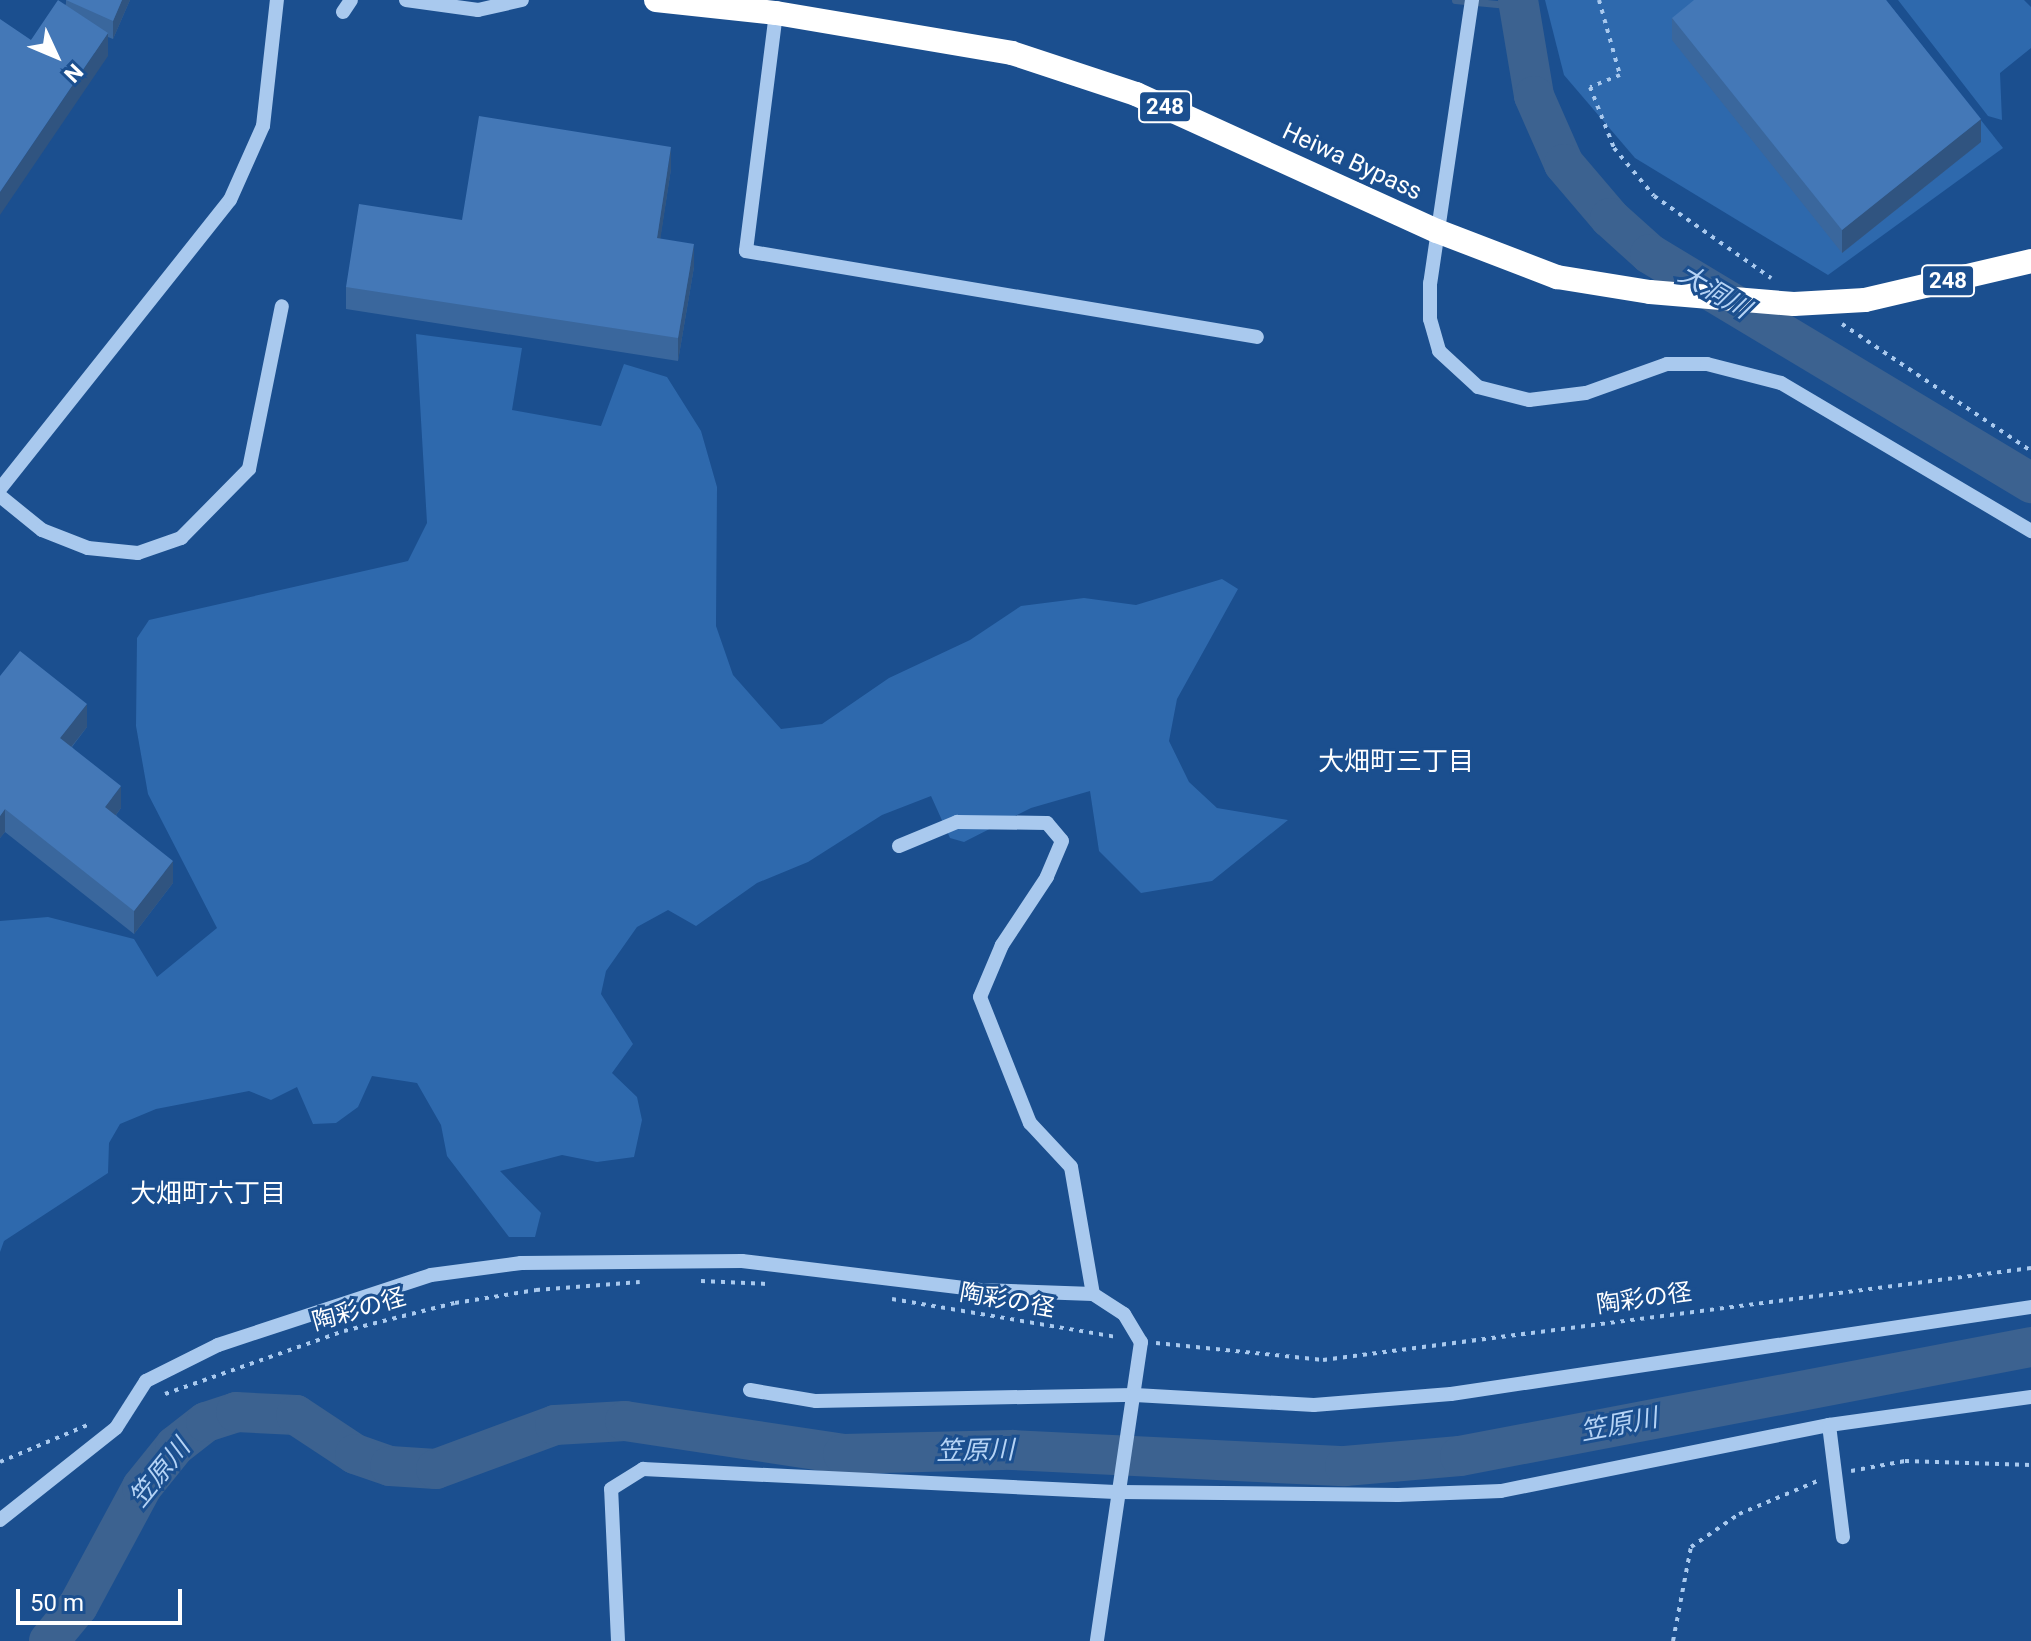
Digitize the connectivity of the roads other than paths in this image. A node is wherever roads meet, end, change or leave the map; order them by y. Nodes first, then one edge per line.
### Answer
1 (277, 0) edge
2 (406, 0) edge
3 (522, 0) edge
4 (656, 0) edge
5 (1472, 0) edge
6 (776, 13) junction
7 (1437, 231) junction
8 (2031, 261) edge
9 (282, 306) dead end
10 (1257, 337) dead end
11 (0, 489) edge
12 (0, 496) edge
13 (2031, 531) edge
14 (899, 846) dead end
15 (1093, 1294) junction
16 (2031, 1307) edge
17 (750, 1390) dead end
18 (1135, 1395) junction
19 (2031, 1397) edge
20 (1829, 1425) junction
21 (1120, 1492) junction
22 (0, 1520) edge
23 (1843, 1537) dead end
24 (618, 1641) edge
25 (1097, 1641) edge

1 - 11 street
2 - 3 street
4 - 6 highway, Heiwa Bypass / 248
5 - 7 street
6 - 7 highway, Heiwa Bypass / 248
6 - 10 street
7 - 8 highway, Heiwa Bypass / 248, bridge
7 - 13 street
9 - 12 street
14 - 15 street
15 - 18 street
15 - 22 street
16 - 18 street
17 - 18 street
18 - 21 street
19 - 20 street
20 - 21 street
20 - 23 street
21 - 24 street
21 - 25 street

